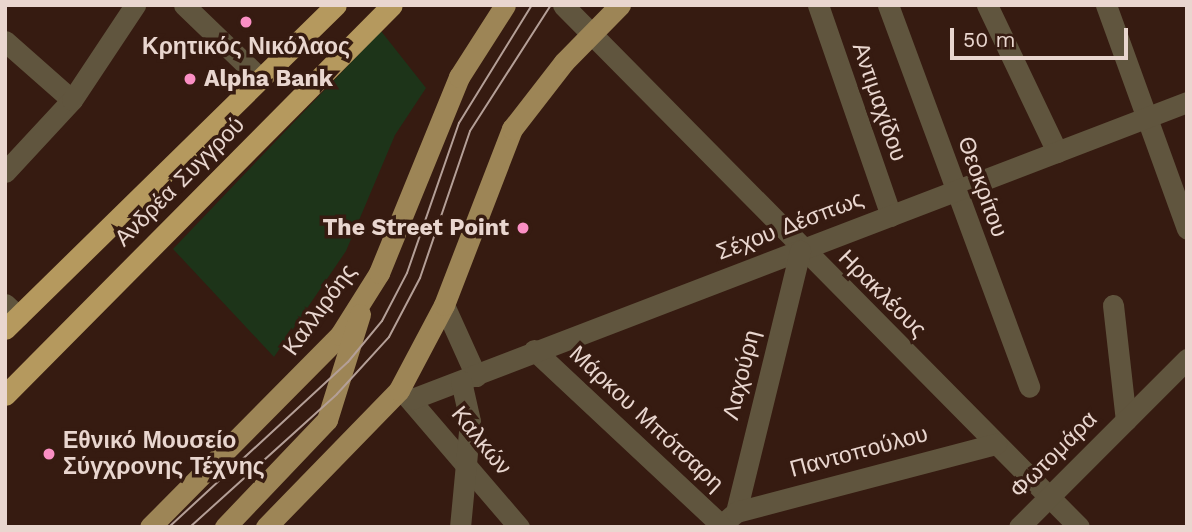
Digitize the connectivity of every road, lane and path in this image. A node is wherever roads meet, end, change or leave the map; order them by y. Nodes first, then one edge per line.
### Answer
1 (135, 5) edge
2 (184, 5) edge
3 (336, 5) edge
4 (392, 5) edge
5 (505, 5) edge
6 (563, 5) edge
7 (620, 5) edge
8 (818, 5) edge
9 (888, 5) edge
10 (987, 5) edge
11 (1106, 5) edge
12 (591, 34) junction
13 (5, 41) edge
14 (261, 79) junction
15 (72, 100) junction
16 (1187, 102) edge
17 (1148, 117) junction
18 (1057, 152) junction
19 (5, 172) edge
20 (955, 191) junction
21 (891, 216) junction
22 (1187, 229) edge
23 (800, 251) junction
24 (364, 299) junction
25 (444, 305) junction
26 (1113, 305) dead end
27 (10, 316) edge
28 (534, 350) junction
29 (1187, 359) edge
30 (469, 378) junction
31 (1029, 387) dead end
32 (406, 394) junction
33 (5, 395) edge
34 (1126, 420) junction
35 (996, 444) junction
36 (468, 470) junction
37 (1049, 496) junction
38 (725, 523) edge
39 (150, 527) edge
40 (225, 527) edge
41 (266, 527) edge
42 (460, 527) edge
43 (519, 527) edge
44 (1019, 527) edge
45 (1079, 527) edge

1 - 15 street
2 - 14 street
3 - 14 highway, Ανδρέα Συγγρού
4 - 33 highway, Ανδρέα Συγγρού
5 - 24 main road, Καλλιρόης
6 - 12 street, Ηρακλέους
7 - 12 main road
8 - 21 street, Αντιμαχίδου
9 - 20 street, Θεοκρίτου
10 - 18 street
11 - 17 street
12 - 23 street, Ηρακλέους
12 - 25 main road
13 - 15 street
14 - 27 highway, Ανδρέα Συγγρού
15 - 19 street
16 - 17 street, Σέχου Δέσπως
17 - 18 street, Σέχου Δέσπως
17 - 22 street
18 - 20 street, Σέχου Δέσπως
20 - 21 street, Σέχου Δέσπως
20 - 31 street, Θεοκρίτου
21 - 23 street, Σέχου Δέσπως
23 - 28 street, Σέχου Δέσπως
23 - 35 street, Ηρακλέους
23 - 38 street, Λαχούρη
24 - 39 main road, Καλλιρόης
24 - 40 main road
25 - 30 street
25 - 32 main road
26 - 34 street, Φωτομάρα
28 - 30 street, Σέχου Δέσπως
28 - 38 street, Μάρκου Μπότσαρη
29 - 34 street, Φωτομάρα
30 - 32 street, Σέχου Δέσπως
30 - 36 street
32 - 36 street, Καλκών
32 - 41 main road
34 - 37 street, Φωτομάρα
35 - 37 street, Ηρακλέους
35 - 38 street, Παντοπούλου
36 - 42 street
36 - 43 street, Καλκών
37 - 44 street, Φωτομάρα
37 - 45 street, Ηρακλέους

